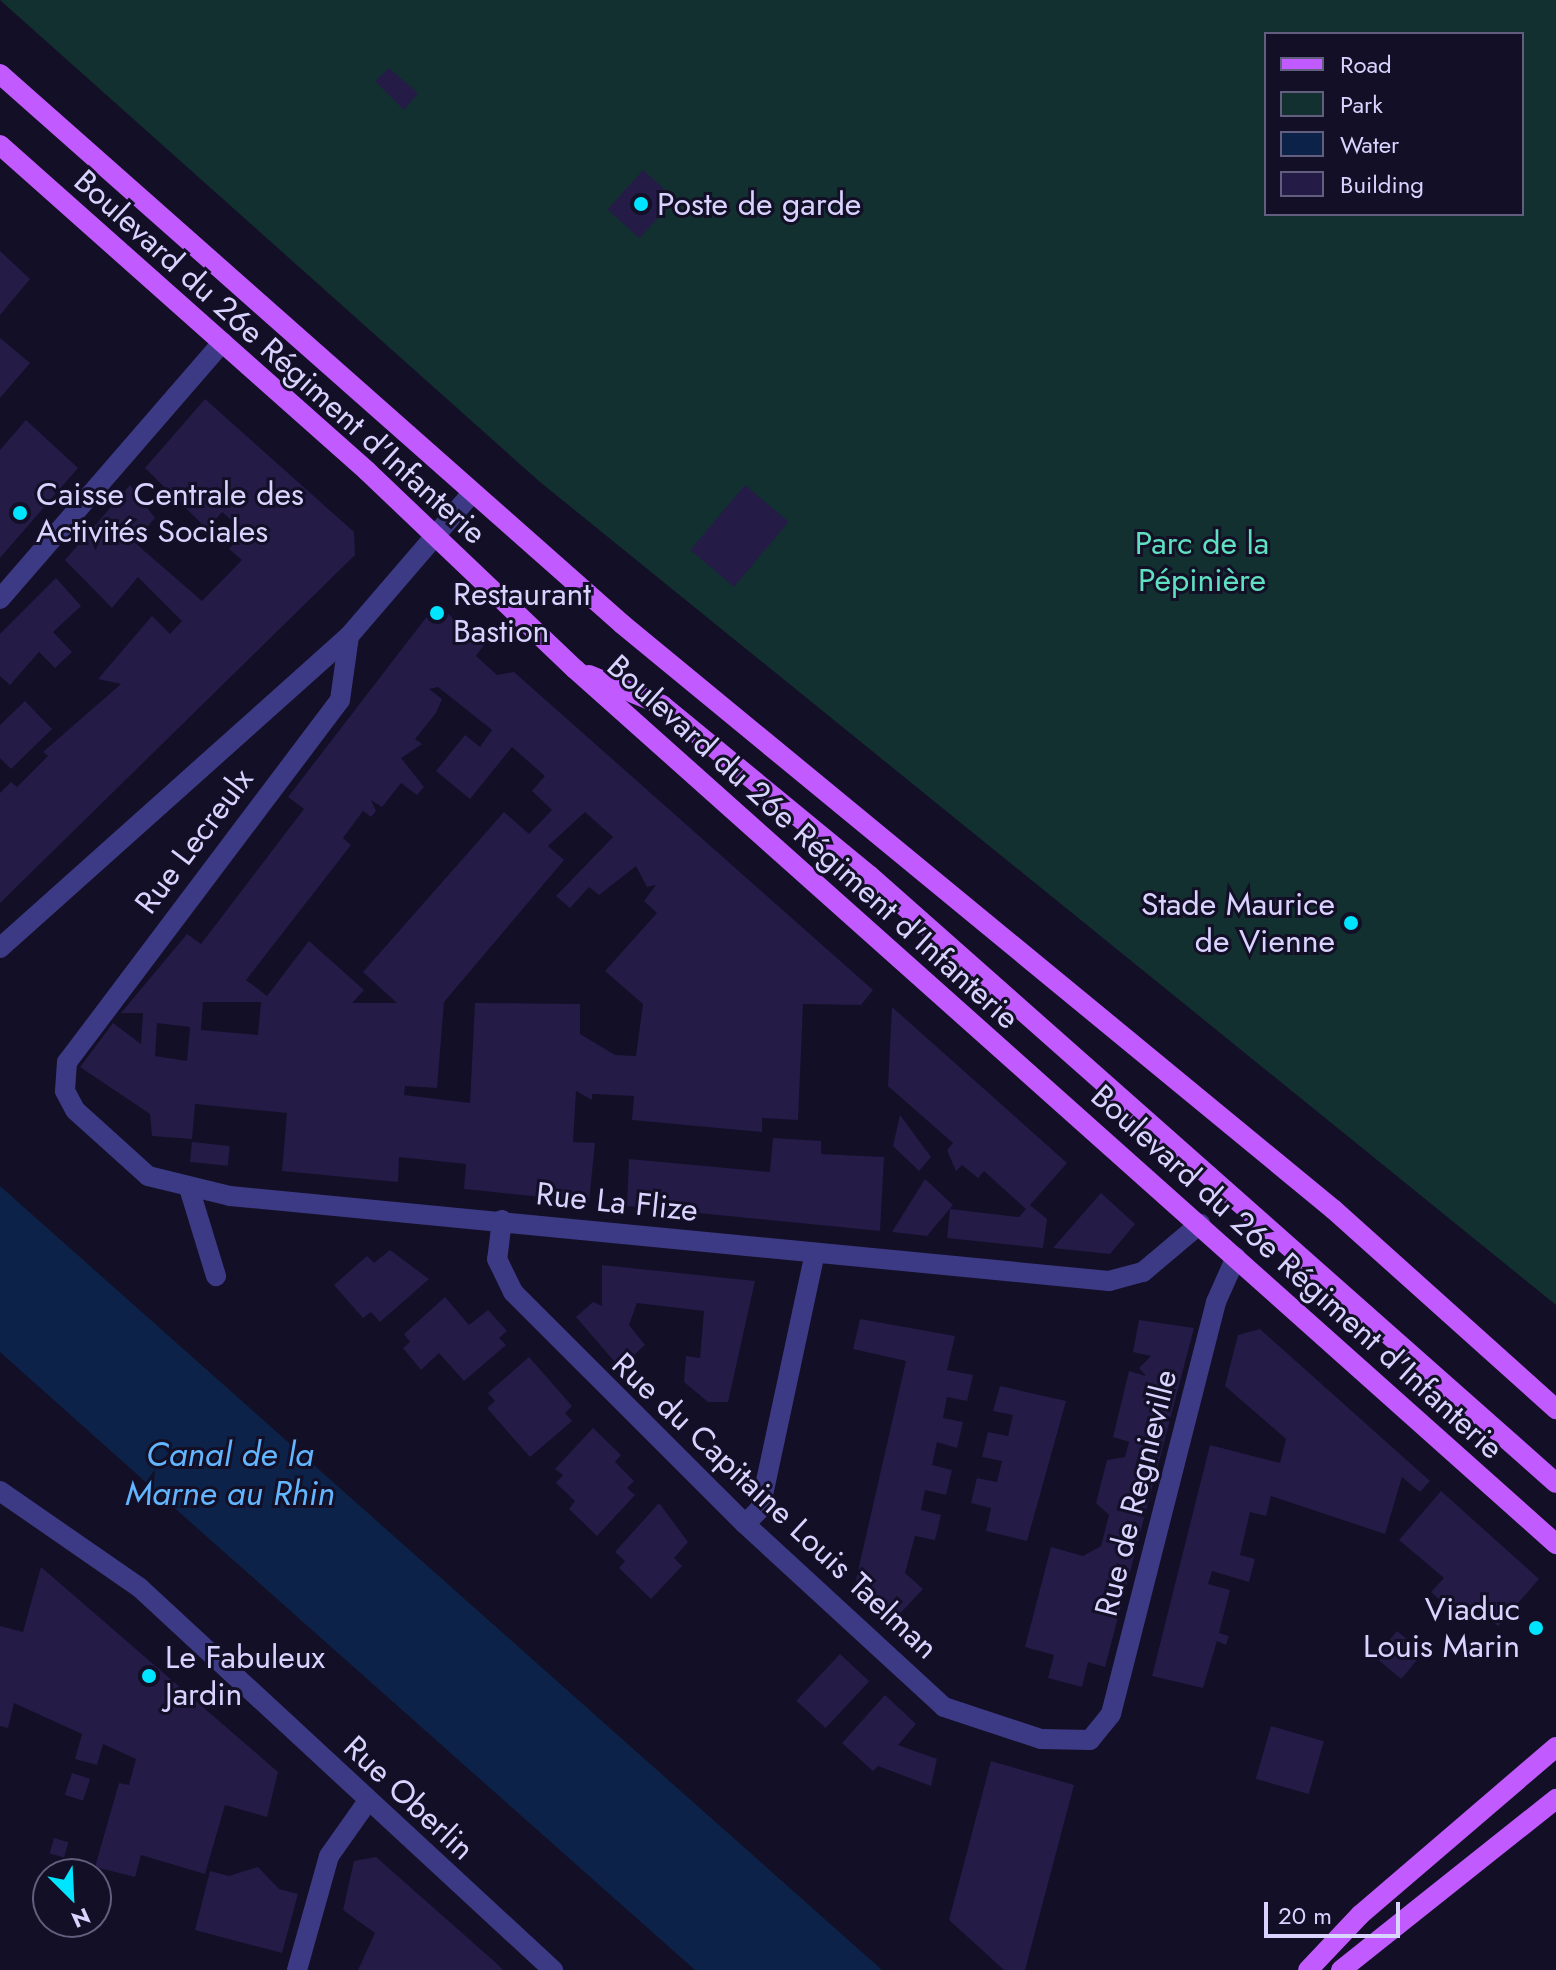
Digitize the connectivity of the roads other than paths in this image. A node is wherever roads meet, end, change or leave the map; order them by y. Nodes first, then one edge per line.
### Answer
1 (0, 74) edge
2 (0, 145) edge
3 (223, 342) junction
4 (472, 493) junction
5 (434, 536) junction
6 (0, 599) edge
7 (349, 636) junction
8 (575, 669) junction
9 (0, 948) edge
10 (63, 1075) joint
11 (190, 1191) junction
12 (502, 1220) junction
13 (1200, 1224) junction
14 (815, 1253) junction
15 (1236, 1257) junction
16 (216, 1276) dead end
17 (1514, 1372) junction
18 (1556, 1392) edge
19 (1556, 1409) edge
20 (1556, 1483) edge
21 (0, 1491) edge
22 (745, 1524) junction
23 (1556, 1544) edge
24 (1090, 1740) joint
25 (1556, 1747) edge
26 (1556, 1799) edge
27 (368, 1801) junction
28 (297, 1970) edge
29 (553, 1970) edge
30 (1308, 1970) edge
31 (1341, 1970) edge

1 - 4 main road, Boulevard du 26e Régiment d'Infanterie
2 - 3 main road, Boulevard du 26e Régiment d'Infanterie
3 - 5 main road, Boulevard du 26e Régiment d'Infanterie
3 - 6 street
4 - 5 street, Rue Lecreulx
4 - 17 main road, Boulevard du 26e Régiment d'Infanterie
5 - 7 street, Rue Lecreulx
5 - 8 main road, Boulevard du 26e Régiment d'Infanterie
7 - 9 street, Rue Lecreulx
7 - 10 street, Rue Lecreulx
8 - 13 main road, Boulevard du 26e Régiment d'Infanterie
8 - 20 main road
10 - 11 street, Rue La Flize
11 - 12 street, Rue La Flize
11 - 16 street
12 - 14 street, Rue La Flize
12 - 22 street, Rue du Capitaine Louis Taelman
13 - 14 street, Rue La Flize
13 - 15 main road, Boulevard du 26e Régiment d'Infanterie
14 - 22 street
15 - 23 main road, Boulevard du 26e Régiment d'Infanterie
15 - 24 street, Rue de Regnieville
17 - 18 main road
17 - 19 main road, Boulevard du 26e Régiment d'Infanterie
21 - 27 street, Rue Oberlin
22 - 24 street, Rue du Capitaine Louis Taelman
25 - 30 main road
26 - 31 main road
27 - 28 street
27 - 29 street, Rue Oberlin

